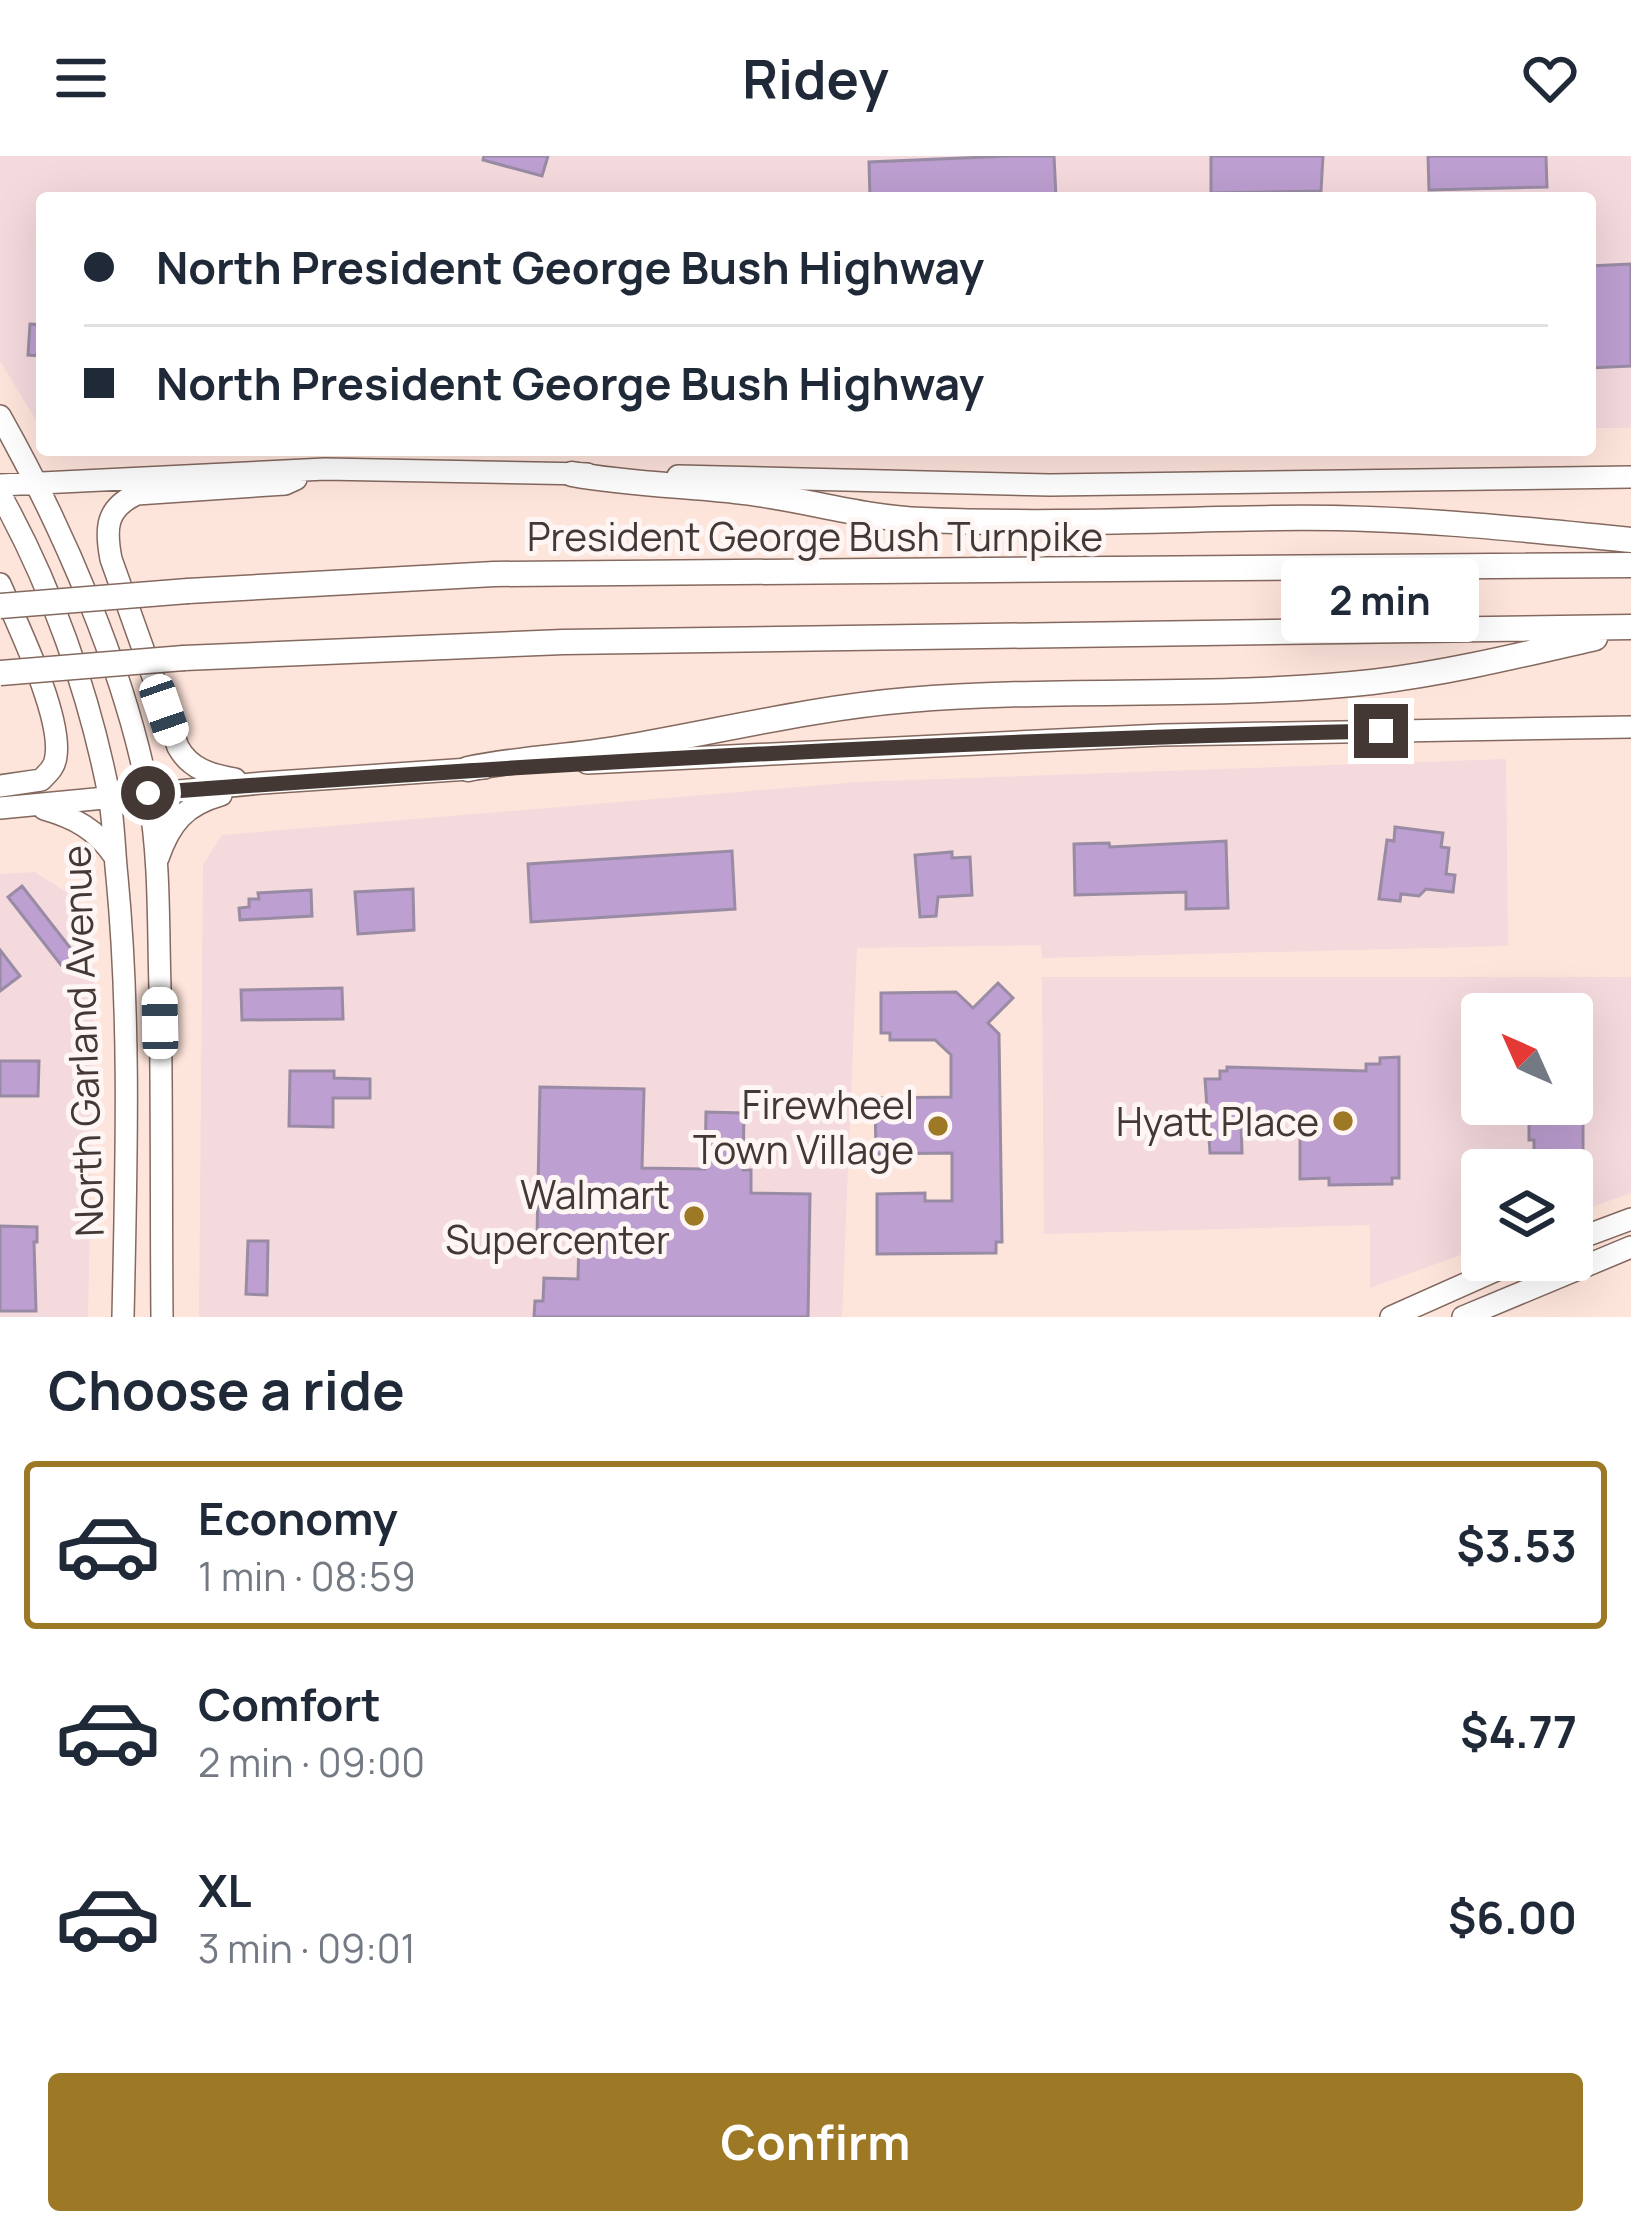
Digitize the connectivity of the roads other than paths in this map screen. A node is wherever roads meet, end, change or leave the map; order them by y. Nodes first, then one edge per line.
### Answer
1 (0, 416) edge
2 (325, 469) junction
3 (572, 473) junction
4 (1631, 477) edge
5 (36, 483) junction
6 (0, 485) edge
7 (0, 494) edge
8 (1631, 540) edge
9 (1631, 565) edge
10 (0, 584) edge
11 (0, 606) edge
12 (1631, 628) edge
13 (0, 673) edge
14 (1631, 727) edge
15 (468, 769) junction
16 (262, 783) junction
17 (0, 786) edge
18 (148, 793) junction
19 (110, 798) junction
20 (32, 805) junction
21 (0, 808) edge
22 (115, 858) junction
23 (157, 862) junction
24 (161, 1159) junction
25 (127, 1160) junction
26 (1631, 1219) edge
27 (1593, 1233) edge
28 (1631, 1247) edge
29 (1468, 1281) edge
30 (1488, 1281) edge
31 (1466, 1316) edge
32 (123, 1317) edge
33 (162, 1317) edge
34 (1391, 1317) edge

1 - 5 main road, North Garland Avenue
2 - 3 main road
2 - 5 main road
2 - 16 main road
3 - 4 main road
3 - 8 highway
5 - 6 main road
5 - 18 main road, North Garland Avenue
7 - 19 main road, North Garland Avenue
9 - 11 highway, President George Bush Turnpike, bridge
10 - 17 main road
12 - 13 highway, bridge
12 - 15 highway
14 - 15 main road
15 - 16 main road
16 - 18 main road
16 - 23 main road
18 - 19 main road
18 - 23 main road, North Garland Avenue
19 - 20 main road
19 - 22 main road, North Garland Avenue
20 - 21 main road
20 - 22 main road
22 - 25 main road, North Garland Avenue
23 - 24 main road, North Garland Avenue
24 - 25 main road
24 - 33 main road, North Garland Avenue
25 - 32 main road, North Garland Avenue
26 - 27 main road
28 - 31 main road
29 - 34 main road
30 - 31 main road

